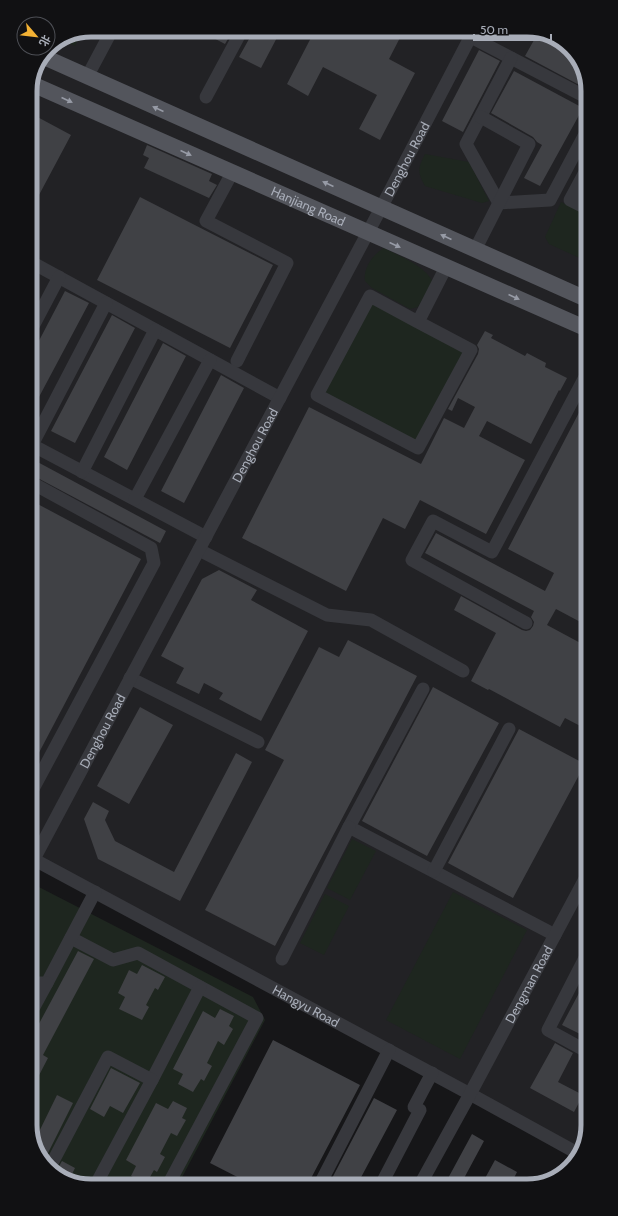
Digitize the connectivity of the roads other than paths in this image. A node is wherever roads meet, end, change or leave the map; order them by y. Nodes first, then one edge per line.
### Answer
1 (108, 37) edge
2 (238, 37) edge
3 (471, 37) edge
4 (479, 37) edge
5 (511, 58) junction
6 (48, 59) edge
7 (87, 77) junction
8 (37, 86) edge
9 (581, 94) edge
10 (206, 97) dead end
11 (481, 117) junction
12 (581, 142) edge
13 (232, 173) junction
14 (581, 180) edge
15 (499, 203) junction
16 (581, 206) edge
17 (381, 208) junction
18 (368, 233) junction
19 (475, 250) junction
20 (37, 265) edge
21 (446, 267) junction
22 (59, 277) junction
23 (581, 297) edge
24 (106, 303) junction
25 (37, 319) edge
26 (418, 322) junction
27 (581, 327) edge
28 (156, 330) junction
29 (210, 360) junction
30 (237, 361) dead end
31 (581, 385) edge
32 (280, 398) junction
33 (37, 435) edge
34 (37, 448) edge
35 (82, 472) junction
36 (37, 486) edge
37 (135, 500) junction
38 (206, 537) junction
39 (199, 550) junction
40 (526, 623) dead end
41 (463, 671) dead end
42 (130, 678) junction
43 (423, 689) dead end
44 (509, 729) dead end
45 (258, 742) dead end
46 (37, 782) edge
47 (349, 827) junction
48 (37, 853) edge
49 (37, 861) edge
50 (434, 871) junction
51 (581, 886) edge
52 (96, 892) junction
53 (555, 935) junction
54 (71, 938) junction
55 (282, 958) dead end
56 (581, 966) edge
57 (40, 983) edge
58 (200, 987) junction
59 (37, 995) edge
60 (581, 1048) edge
61 (389, 1050) junction
62 (432, 1073) junction
63 (152, 1080) junction
64 (470, 1094) junction
65 (574, 1151) edge
66 (52, 1162) edge
67 (99, 1179) edge
68 (171, 1179) edge
69 (323, 1179) edge
70 (384, 1179) edge
71 (423, 1179) edge

1 - 7 street
2 - 10 street
3 - 17 street, Denghou Road
4 - 5 street
5 - 9 street
5 - 11 street
6 - 7 main road
17 -> 7 main road
8 -> 13 main road, Hanjiang Road
11 - 15 street
11 - 15 street
12 - 15 street
13 - 18 main road, Hanjiang Road
13 - 30 street
14 - 16 street
15 - 19 street
17 - 18 street, Denghou Road
19 -> 17 main road
18 -> 21 main road, Hanjiang Road
18 - 32 street, Denghou Road
19 - 23 main road
20 - 22 street
21 - 26 street
21 -> 27 main road, Hanjiang Road
22 - 24 street
22 - 25 street
24 - 28 street
24 - 33 street
26 - 26 street
28 - 29 street
28 - 35 street
29 - 32 street
29 - 37 street
31 - 40 street
32 - 38 street, Denghou Road
34 - 35 street
35 - 37 street
36 - 46 street
37 - 38 street
38 - 39 street, Denghou Road
39 - 41 street
39 - 42 street, Denghou Road
42 - 45 street
42 - 48 street, Denghou Road
43 - 47 street
44 - 50 street
47 - 50 street
47 - 55 street
49 - 52 street, Hangyu Road
50 - 53 street
51 - 53 street, Dengman Road
52 - 54 street
52 - 61 street, Hangyu Road
53 - 64 street, Dengman Road
54 - 57 street
54 - 58 street
56 - 60 street
57 - 59 street
58 - 63 street
58 - 68 street
61 - 62 street, Hangyu Road
61 - 69 street
62 - 64 street, Hangyu Road
62 - 70 street
63 - 66 street
63 - 67 street
64 - 65 street, Hangyu Road
64 - 71 street, Dengman Road

